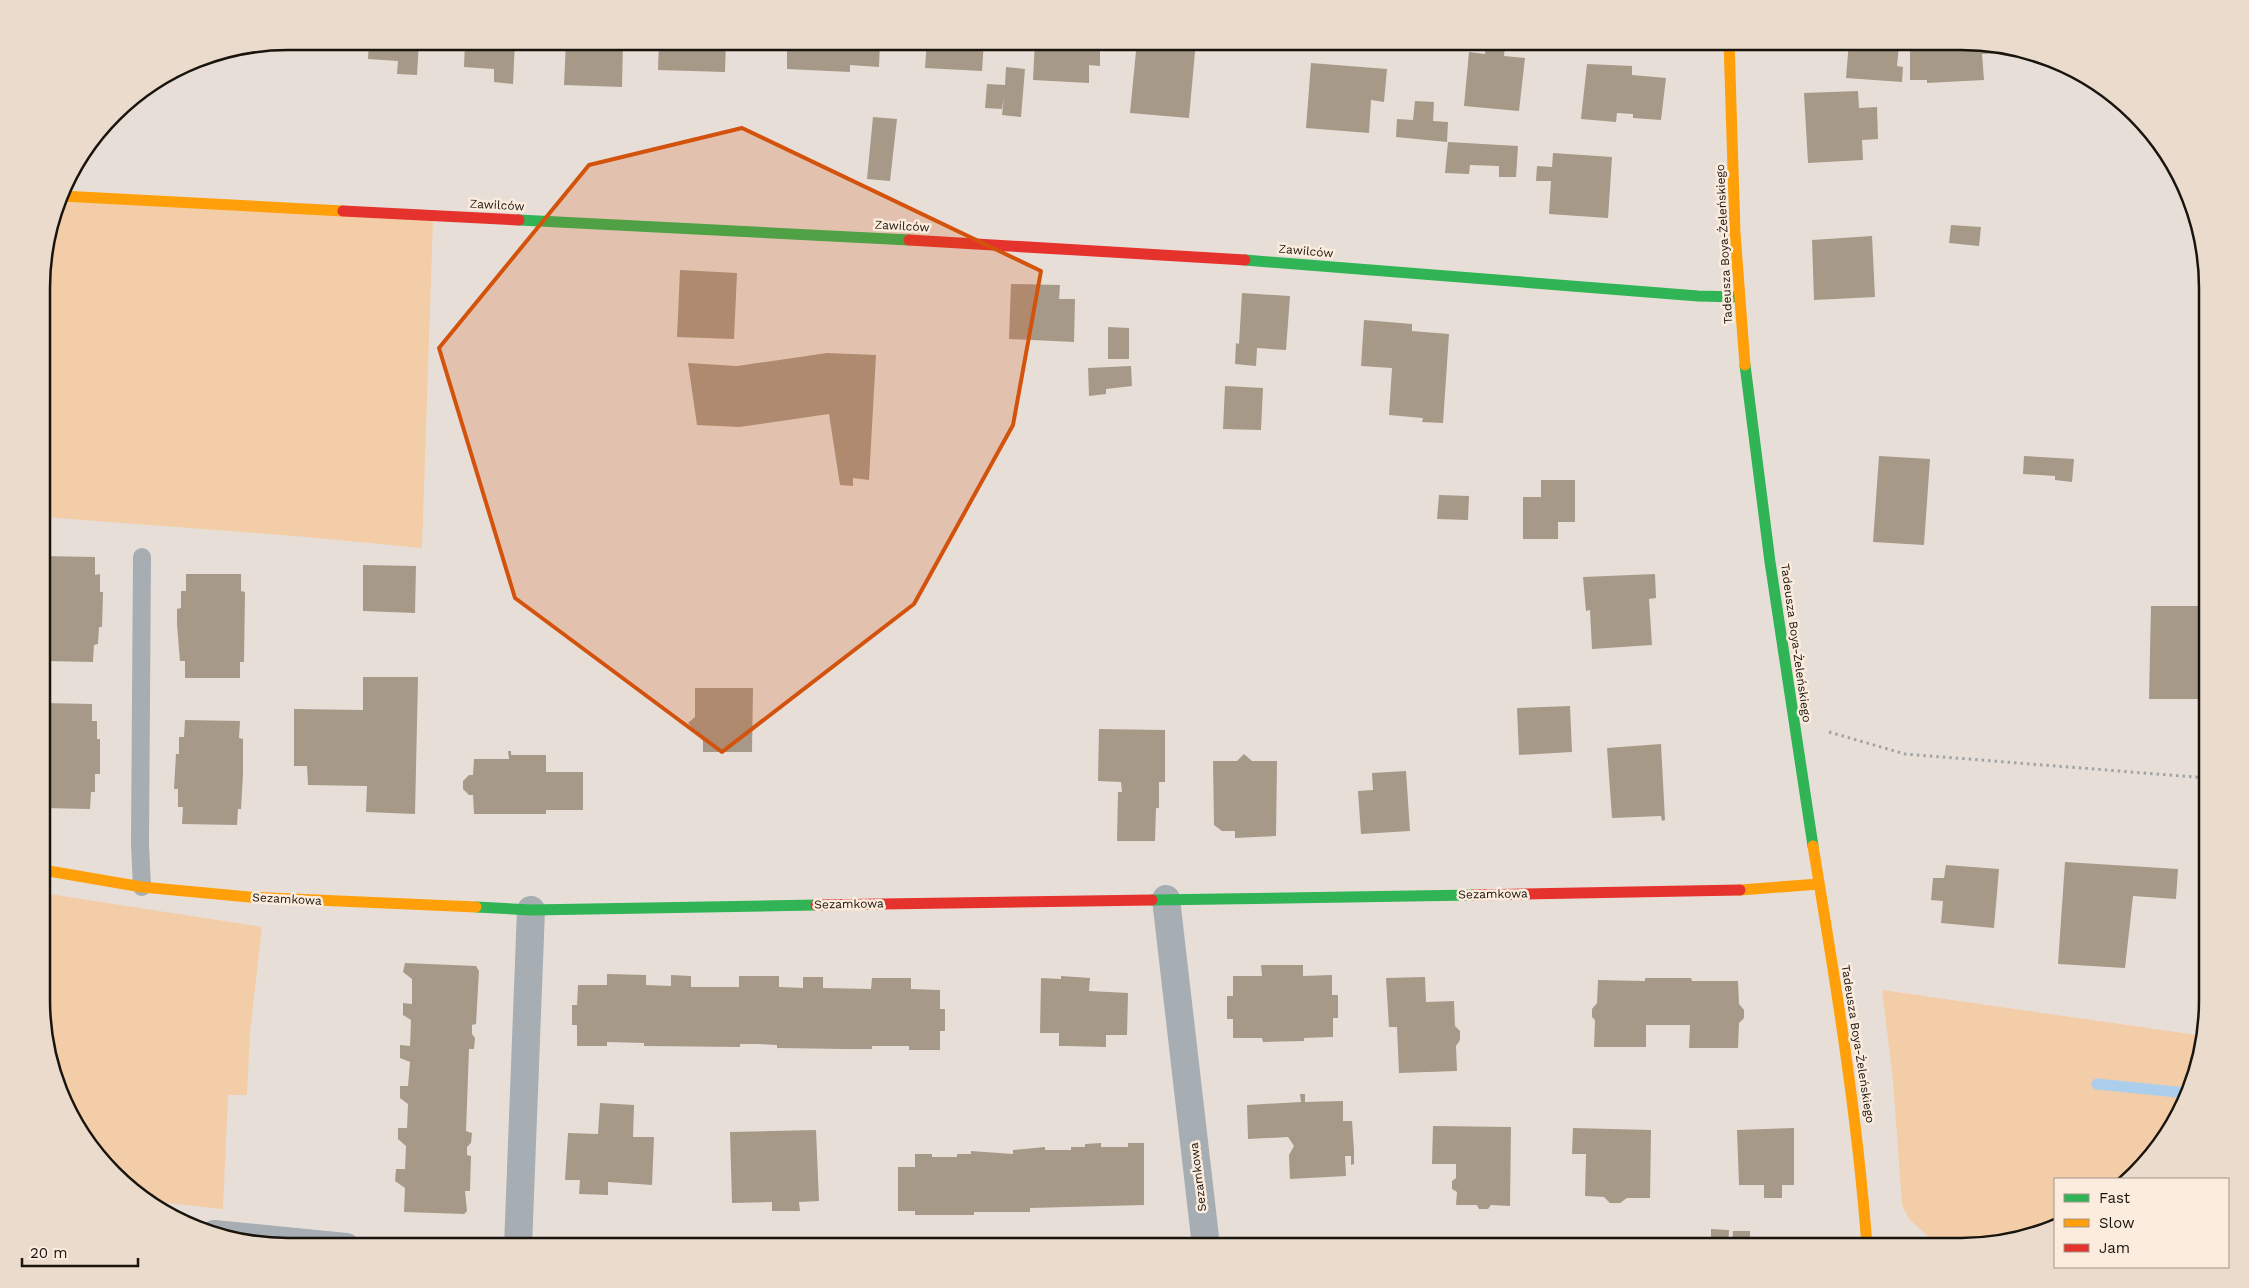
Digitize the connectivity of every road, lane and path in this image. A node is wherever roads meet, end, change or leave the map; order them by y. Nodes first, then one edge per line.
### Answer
1 (1729, 50) edge
2 (68, 196) edge
3 (1739, 297) junction
4 (142, 557) dead end
5 (1793, 722) junction
6 (2199, 777) edge
7 (50, 871) edge
8 (1819, 884) junction
9 (142, 887) junction
10 (1166, 898) junction
11 (531, 910) junction
12 (518, 1238) edge
13 (1205, 1238) edge
14 (1866, 1238) edge

1 - 3 street, Tadeusza Boya-Żeleńskiego
2 - 3 street, Zawilców
3 - 5 street, Tadeusza Boya-Żeleńskiego
4 - 9 lane
5 - 6 path
5 - 8 street, Tadeusza Boya-Żeleńskiego
7 - 9 street, Sezamkowa
8 - 10 street, Sezamkowa
8 - 14 street, Tadeusza Boya-Żeleńskiego
9 - 11 street, Sezamkowa
10 - 11 street, Sezamkowa
10 - 13 street, Sezamkowa
11 - 12 street

